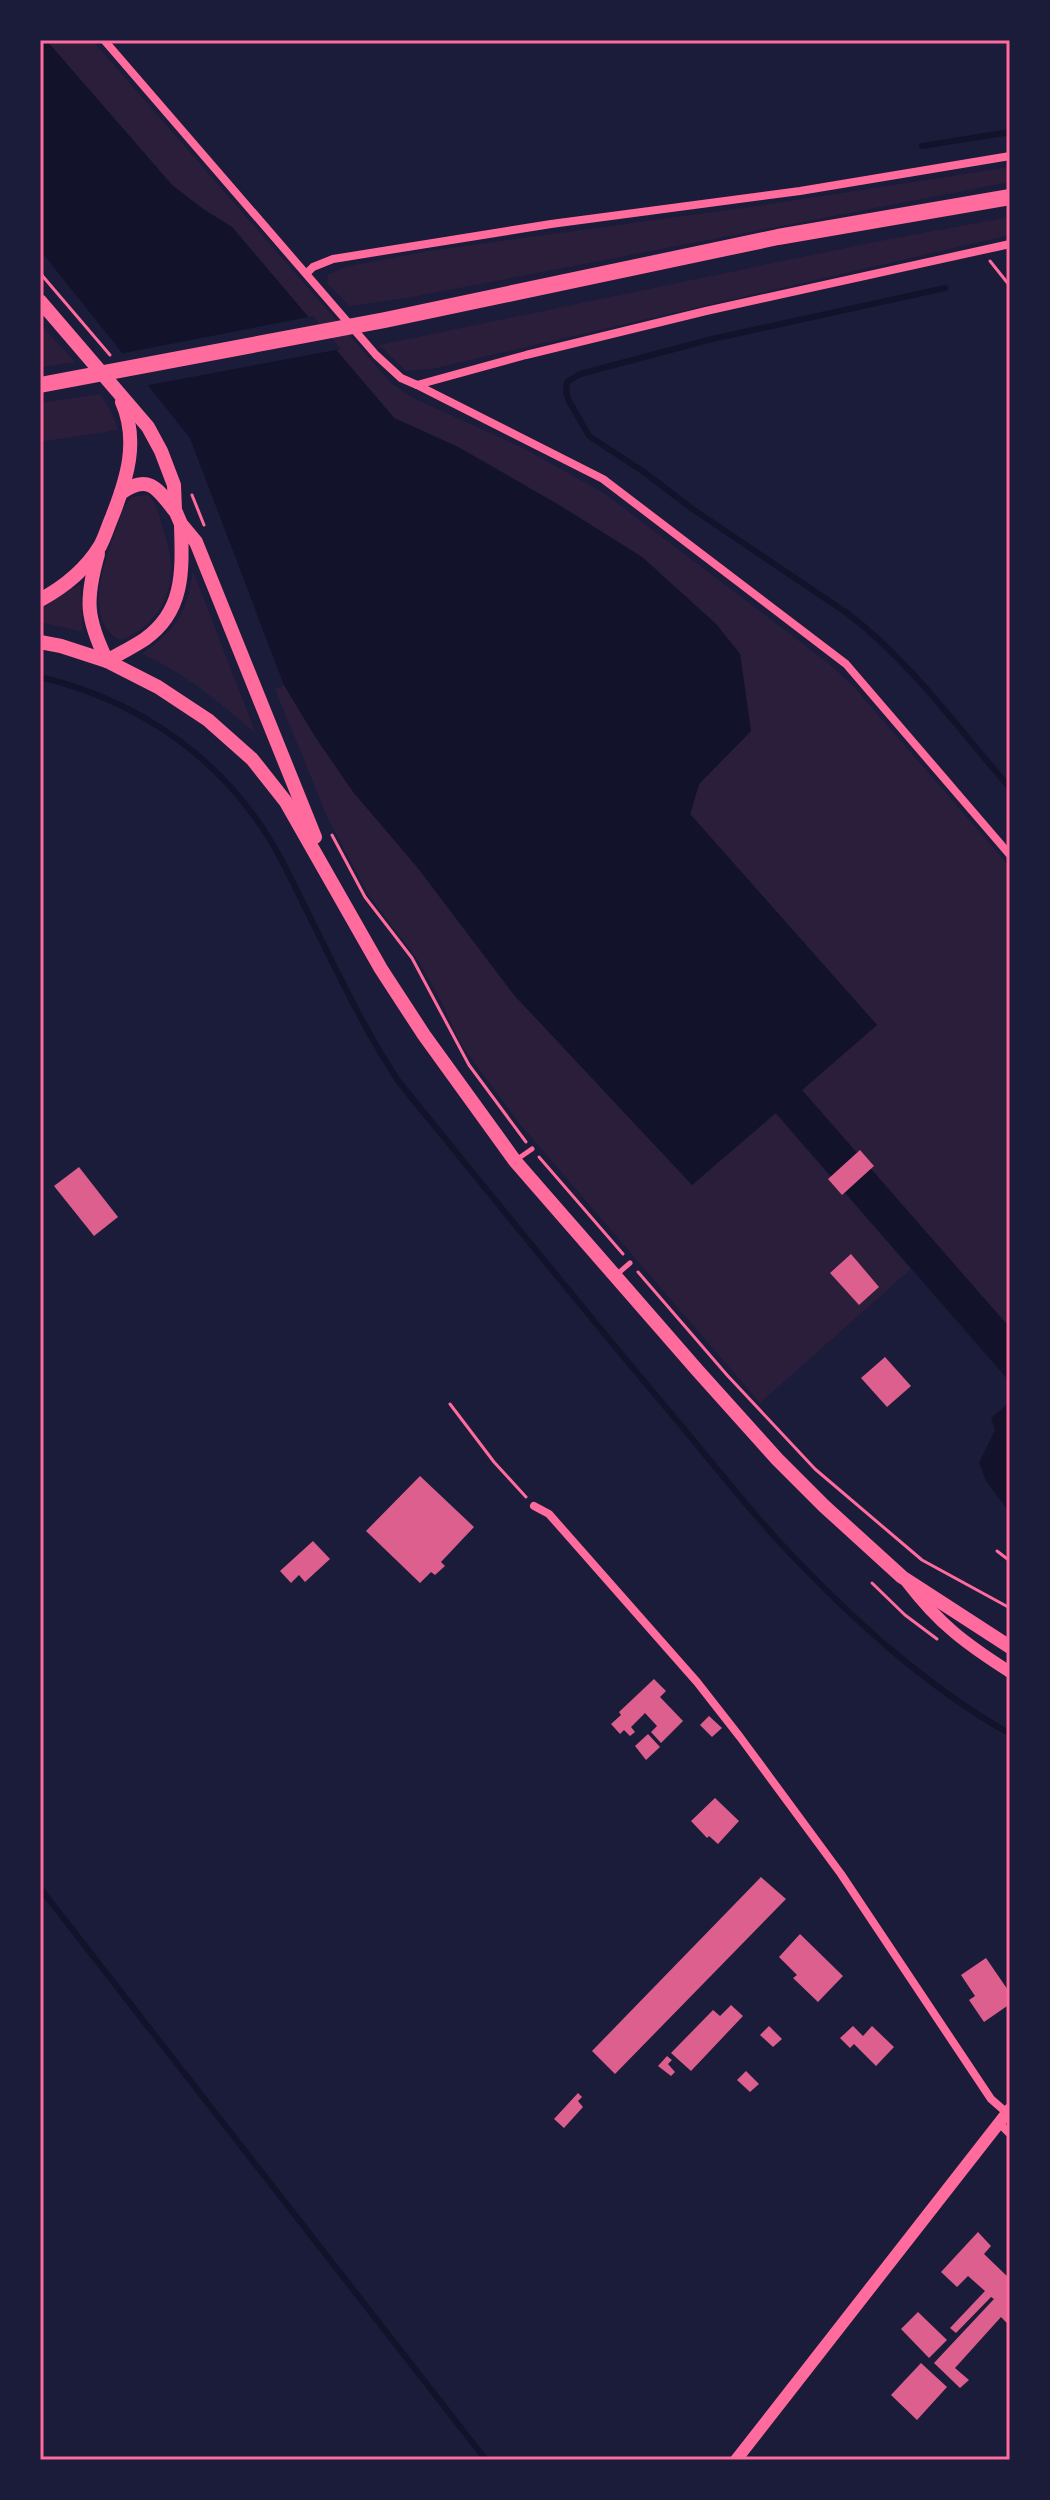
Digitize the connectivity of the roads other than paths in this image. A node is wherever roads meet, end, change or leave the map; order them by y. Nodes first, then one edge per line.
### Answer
1 (104, 40) edge
2 (1010, 156) edge
3 (1010, 197) edge
4 (1010, 244) edge
5 (307, 273) junction
6 (40, 301) edge
7 (40, 385) edge
8 (417, 385) junction
9 (118, 395) junction
10 (121, 493) junction
11 (178, 517) junction
12 (100, 545) junction
13 (40, 600) edge
14 (40, 642) edge
15 (107, 661) junction
16 (1010, 855) edge
17 (338, 892) junction
18 (532, 1149) road end
19 (515, 1161) junction
20 (630, 1263) road end
21 (615, 1276) junction
22 (534, 1506) road end
23 (902, 1577) junction
24 (1010, 1647) edge
25 (1010, 1672) edge
26 (1005, 2115) edge
27 (1010, 2134) edge
28 (736, 2460) edge

1 - 5 street
2 - 5 street
3 - 7 main road
4 - 8 street
5 - 8 street
6 - 9 main road
8 - 16 street
9 - 10 main road
9 - 11 main road
10 - 11 main road
10 - 12 main road
11 - 15 main road
11 - 17 main road
12 - 13 main road
12 - 15 main road
14 - 15 main road
15 - 17 main road
17 - 19 main road
18 - 19 lane
19 - 21 main road
20 - 21 lane
21 - 23 main road
22 - 26 street
23 - 24 main road
23 - 25 street
26 - 27 street
26 - 28 street

